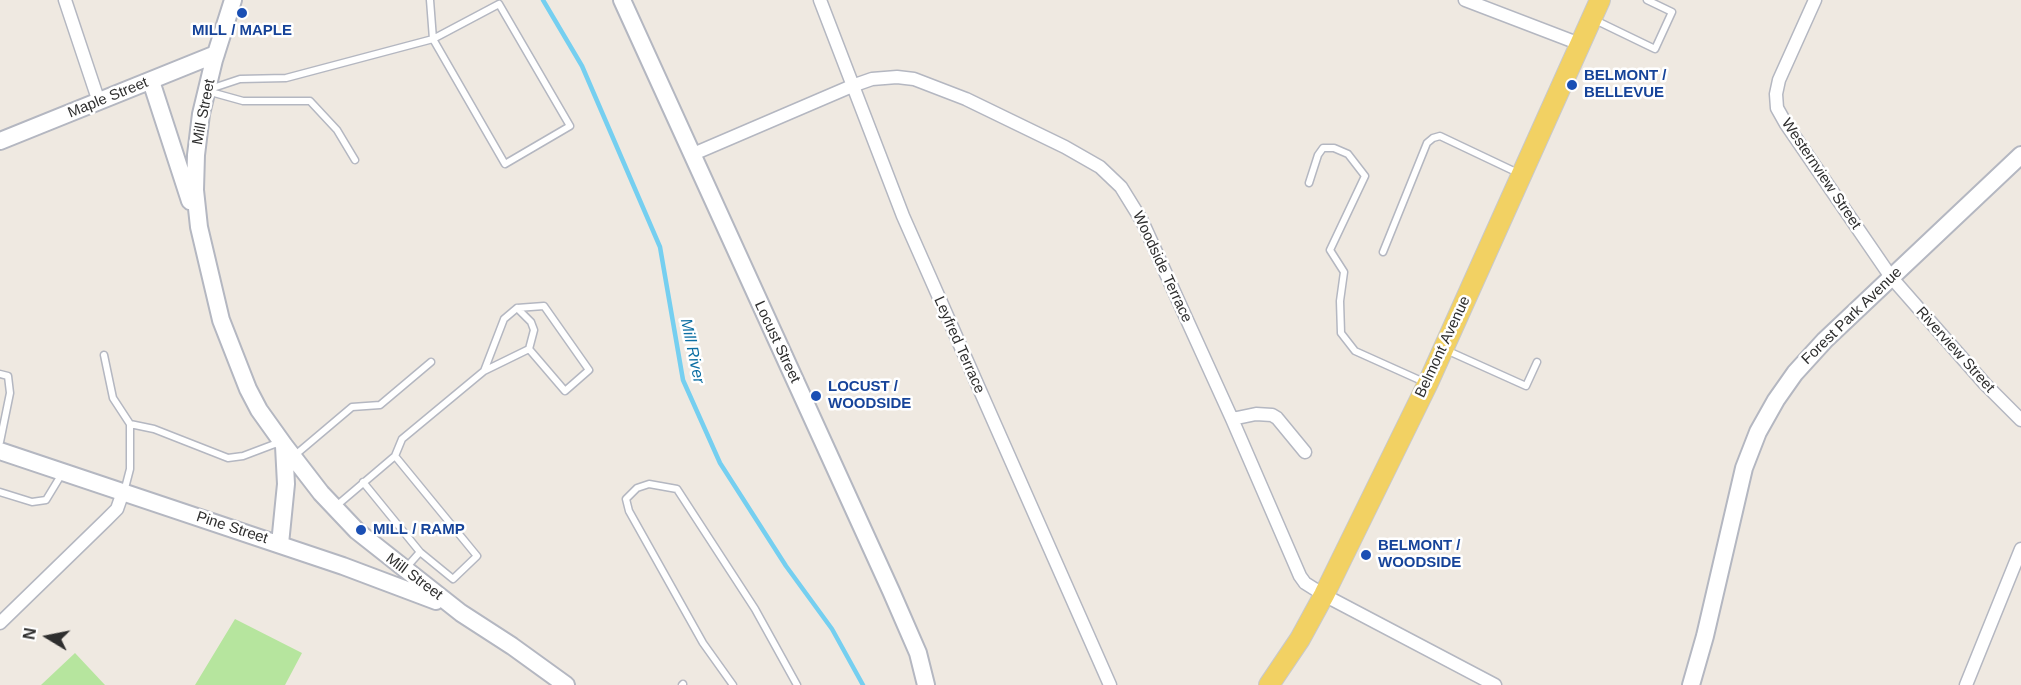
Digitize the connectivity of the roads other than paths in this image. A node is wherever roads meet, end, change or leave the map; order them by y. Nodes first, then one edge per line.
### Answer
1 (65, 0) edge
2 (233, 0) edge
3 (430, 0) edge
4 (622, 0) edge
5 (820, 0) edge
6 (1464, 0) edge
7 (1599, 0) edge
8 (1647, 0) edge
9 (1815, 0) edge
10 (1591, 19) junction
11 (433, 39) junction
12 (1580, 44) junction
13 (216, 54) junction
14 (151, 81) junction
15 (852, 86) junction
16 (206, 91) junction
17 (99, 102) junction
18 (0, 141) edge
19 (691, 155) junction
20 (2021, 155) edge
21 (355, 160) dead end
22 (1521, 175) junction
23 (1309, 183) dead end
24 (199, 227) junction
25 (1383, 252) dead end
26 (1891, 277) junction
27 (517, 308) junction
28 (529, 349) junction
29 (1443, 349) junction
30 (104, 356) dead end
31 (431, 362) dead end
32 (1537, 362) dead end
33 (484, 371) junction
34 (0, 374) edge
35 (1428, 383) junction
36 (3, 409) edge
37 (1232, 419) junction
38 (2021, 420) edge
39 (130, 423) junction
40 (0, 442) edge
41 (286, 447) junction
42 (0, 451) edge
43 (1305, 452) dead end
44 (395, 456) junction
45 (63, 472) junction
46 (363, 482) junction
47 (0, 492) edge
48 (123, 492) junction
49 (334, 507) junction
50 (280, 544) junction
51 (2021, 549) edge
52 (420, 552) junction
53 (405, 569) junction
54 (1324, 595) junction
55 (461, 613) junction
56 (0, 623) edge
57 (566, 685) edge
58 (733, 685) edge
59 (797, 685) edge
60 (926, 685) edge
61 (1110, 685) edge
62 (1269, 685) edge
63 (1495, 685) edge
64 (1691, 685) edge
65 (1966, 685) edge

1 - 17 street
2 - 13 street, Mill Street
3 - 11 lane
4 - 19 street, Locust Street
5 - 15 street, Leyfred Terrace
6 - 12 street
7 - 10 main road, Belmont Avenue
8 - 10 lane
9 - 26 street, Westernview Street
10 - 12 main road, Belmont Avenue
11 - 11 lane
11 - 16 lane
12 - 22 main road, Belmont Avenue
13 - 14 street, Maple Street
13 - 16 street, Mill Street
14 - 17 street, Maple Street
14 - 24 street, Mill Street
15 - 19 street, Woodside Terrace
15 - 37 street, Woodside Terrace
15 - 61 street, Leyfred Terrace
16 - 21 lane
16 - 24 street, Mill Street
17 - 18 street, Maple Street
19 - 60 street, Locust Street
20 - 26 street, Forest Park Avenue
22 - 25 lane
22 - 29 main road, Belmont Avenue
23 - 35 lane
24 - 41 street, Mill Street
26 - 38 street, Riverview Street
26 - 64 street, Forest Park Avenue
27 - 28 lane
27 - 28 lane
27 - 33 lane
28 - 33 lane
29 - 32 lane
29 - 35 main road, Belmont Avenue
30 - 39 lane
31 - 41 lane
33 - 44 lane
34 - 36 lane
35 - 54 main road, Belmont Avenue
36 - 40 lane
37 - 43 street
37 - 54 street, Woodside Terrace
39 - 41 lane
39 - 48 lane
41 - 49 street, Mill Street
41 - 50 street
42 - 45 street, Pine Street
44 - 46 lane
44 - 52 lane
45 - 47 lane
45 - 48 street, Pine Street
46 - 49 lane
46 - 52 lane
48 - 50 street, Pine Street
48 - 56 street
49 - 53 street, Mill Street
50 - 55 street, Pine Street
51 - 65 street
52 - 53 lane
53 - 55 street, Mill Street
54 - 62 main road, Belmont Avenue
54 - 63 street, Woodside Terrace
55 - 57 street, Mill Street
58 - 59 lane

